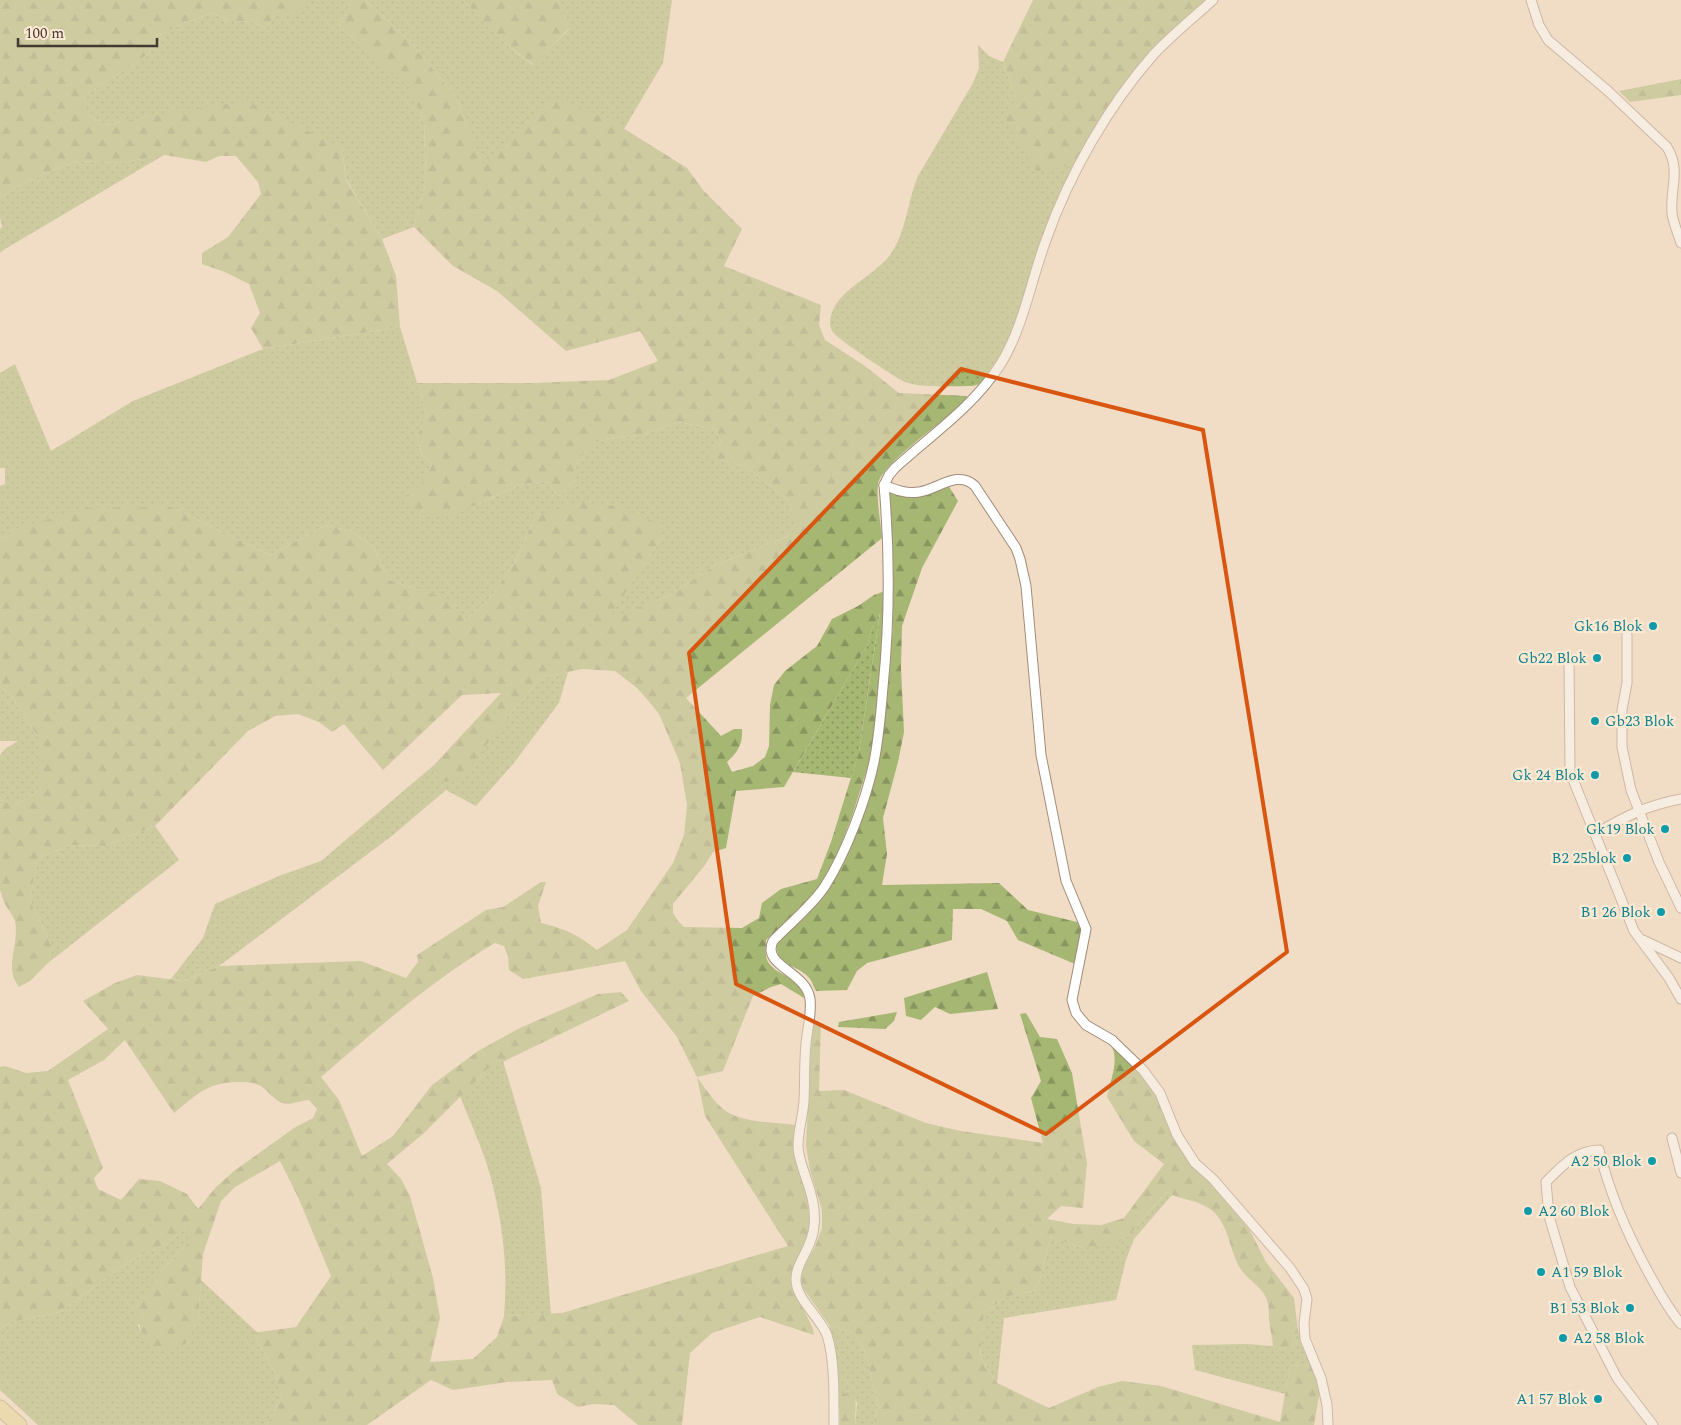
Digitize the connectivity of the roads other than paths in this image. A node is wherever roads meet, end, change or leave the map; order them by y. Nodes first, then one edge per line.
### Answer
1 (1213, 0) edge
2 (1531, 0) edge
3 (1681, 243) edge
4 (884, 485) junction
5 (1627, 635) dead end
6 (1569, 659) dead end
7 (1681, 799) edge
8 (1638, 810) junction
9 (1594, 834) junction
10 (1681, 908) edge
11 (1640, 939) junction
12 (1681, 958) edge
13 (1681, 999) edge
14 (1672, 1138) dead end
15 (1681, 1173) edge
16 (1681, 1324) edge
17 (0, 1408) edge
18 (19, 1425) edge
19 (834, 1425) edge
20 (1328, 1425) edge
21 (1653, 1425) edge

1 - 4 street
2 - 3 street
4 - 19 street
4 - 20 street
5 - 8 street
6 - 9 street
7 - 8 street
8 - 9 street
8 - 10 street
9 - 11 street
11 - 12 street
11 - 13 street
14 - 15 street
16 - 21 street
17 - 18 highway

